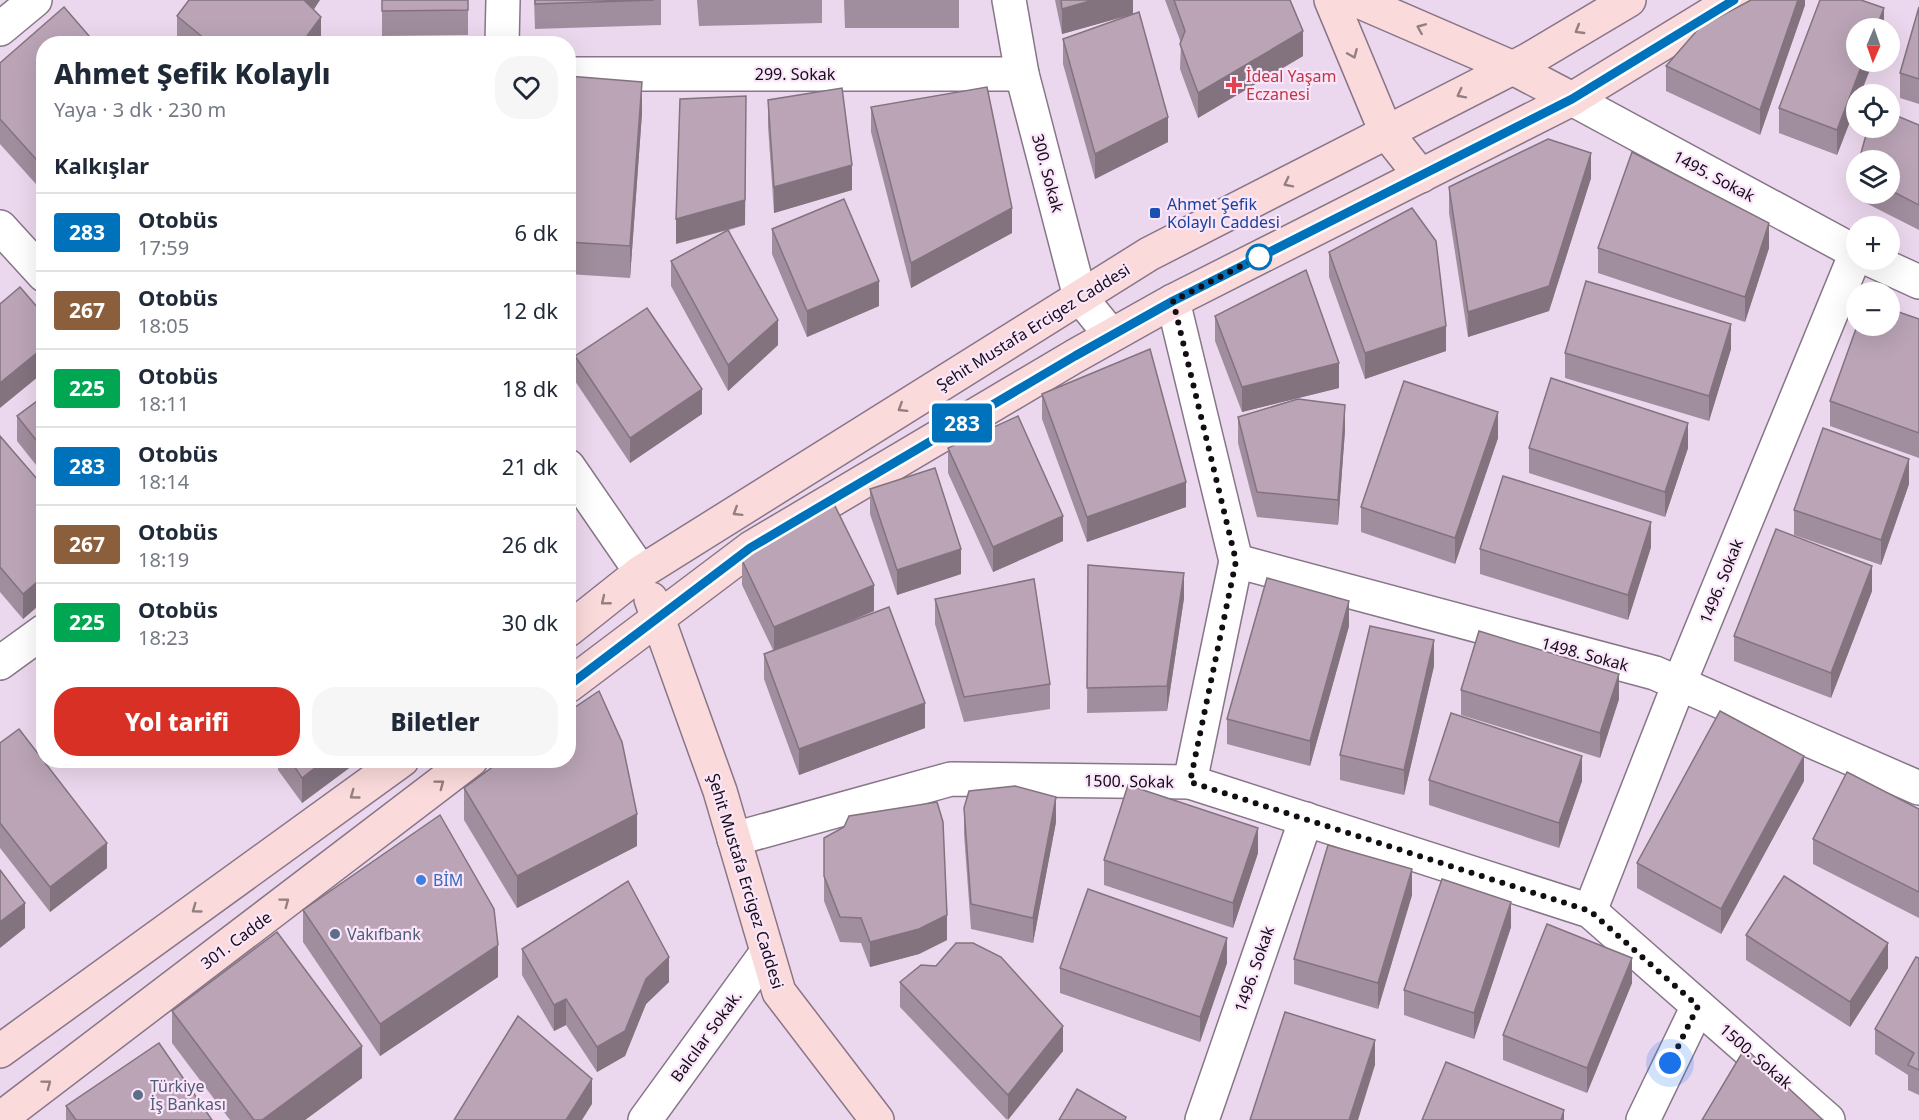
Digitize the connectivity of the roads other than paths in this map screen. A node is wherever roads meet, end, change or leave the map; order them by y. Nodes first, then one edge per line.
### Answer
1 (35, 0) edge
2 (503, 0) edge
3 (1009, 0) edge
4 (1331, 0) edge
5 (1356, 0) edge
6 (1629, 0) edge
7 (1734, 0) edge
8 (0, 29) edge
9 (502, 36) edge
10 (1513, 68) junction
11 (576, 74) edge
12 (1022, 74) junction
13 (1572, 99) junction
14 (1386, 132) junction
15 (1421, 176) junction
16 (0, 227) edge
17 (1846, 247) edge
18 (36, 266) edge
19 (1855, 270) edge
20 (1893, 270) edge
21 (1919, 282) edge
22 (1080, 297) junction
23 (1173, 301) junction
24 (1111, 335) junction
25 (576, 478) edge
26 (1236, 561) junction
27 (641, 572) junction
28 (658, 618) junction
29 (576, 624) edge
30 (36, 637) edge
31 (0, 663) edge
32 (576, 680) edge
33 (1679, 684) junction
34 (391, 768) edge
35 (461, 768) edge
36 (1190, 782) junction
37 (1919, 788) edge
38 (1306, 819) junction
39 (734, 839) junction
40 (1590, 911) junction
41 (767, 952) junction
42 (1698, 1006) junction
43 (0, 1051) edge
44 (0, 1119) edge
45 (645, 1120) edge
46 (877, 1120) edge
47 (1202, 1120) edge
48 (1643, 1120) edge
49 (1828, 1120) edge

1 - 8 street
2 - 9 street
3 - 12 street, 300. Sokak
4 -> 14 main road
10 -> 5 main road
6 -> 10 main road, Şehit Mustafa Ercigez Caddesi
7 - 13 main road
10 - 13 main road
10 -> 14 main road, Şehit Mustafa Ercigez Caddesi
11 - 12 street, 299. Sokak
12 - 22 street, 300. Sokak
13 - 15 main road
13 - 17 street, 1495. Sokak
14 - 15 main road
14 -> 22 main road, Şehit Mustafa Ercigez Caddesi
15 - 23 main road
16 - 18 street
19 - 33 street, 1496. Sokak
20 - 21 street, 1495. Sokak
22 - 24 street, 300. Sokak
22 -> 27 main road, Şehit Mustafa Ercigez Caddesi
23 - 24 main road
23 - 26 street
24 - 28 main road
25 - 27 street
26 - 33 street, 1498. Sokak
26 - 36 street
27 - 28 main road, Şehit Mustafa Ercigez Caddesi
27 -> 29 main road
28 - 32 main road
28 - 39 main road, Şehit Mustafa Ercigez Caddesi
30 - 31 street
33 - 37 street, 1498. Sokak
33 - 40 street, 1496. Sokak
34 -> 43 main road
44 -> 35 main road, 301. Cadde
36 - 38 street, 1500. Sokak
36 - 39 street, 1500. Sokak
38 - 40 street, 1500. Sokak
38 - 47 street, 1496. Sokak
39 - 41 main road, Şehit Mustafa Ercigez Caddesi
40 - 42 street, 1500. Sokak
41 - 45 street, Balcılar Sokak.
41 - 46 main road, Şehit Mustafa Ercigez Caddesi
42 - 48 street
42 - 49 street, 1500. Sokak

